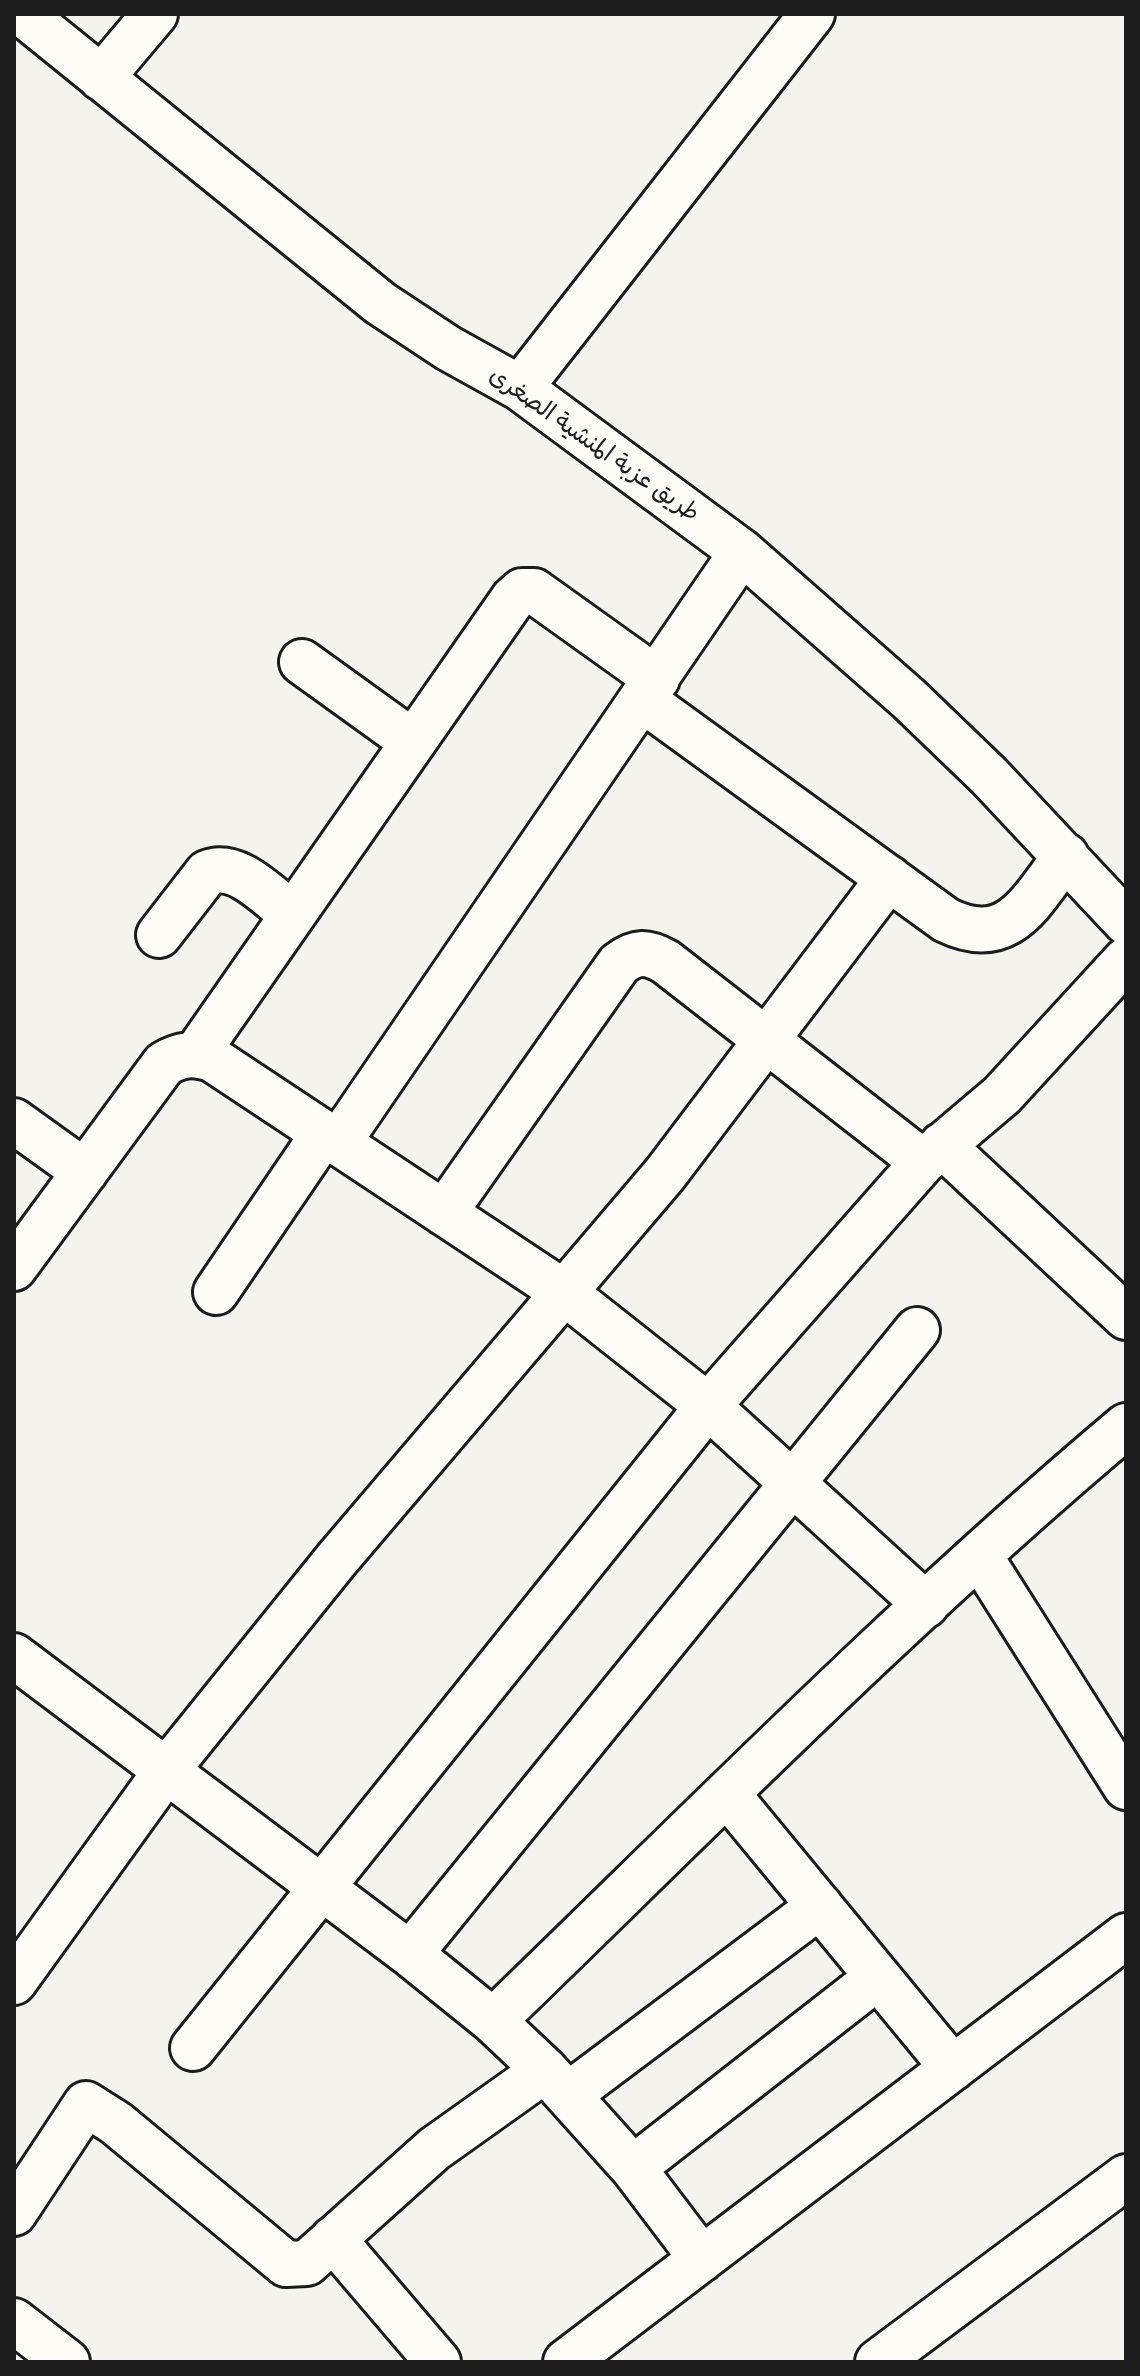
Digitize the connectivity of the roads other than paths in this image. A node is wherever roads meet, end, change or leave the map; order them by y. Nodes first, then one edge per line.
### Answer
1 (23, 14) edge
2 (155, 14) edge
3 (812, 14) edge
4 (101, 78) junction
5 (520, 388) junction
6 (742, 552) junction
7 (302, 662) dead end
8 (650, 690) junction
9 (413, 742) junction
10 (1066, 856) junction
11 (889, 878) junction
12 (292, 914) junction
13 (1126, 922) edge
14 (159, 935) dead end
15 (1126, 960) edge
16 (766, 1040) junction
17 (196, 1054) junction
18 (14, 1121) edge
19 (331, 1138) junction
20 (932, 1153) junction
21 (85, 1172) junction
22 (444, 1213) junction
23 (14, 1268) edge
24 (216, 1292) dead end
25 (565, 1293) junction
26 (1126, 1317) edge
27 (917, 1330) dead end
28 (708, 1406) junction
29 (1126, 1426) edge
30 (793, 1483) junction
31 (979, 1555) junction
32 (926, 1605) junction
33 (14, 1656) edge
34 (166, 1771) junction
35 (1126, 1787) edge
36 (728, 1795) junction
37 (322, 1888) junction
38 (820, 1906) junction
39 (1126, 1936) edge
40 (410, 1954) junction
41 (878, 1977) junction
42 (14, 1982) edge
43 (493, 2021) junction
44 (193, 2048) dead end
45 (953, 2068) junction
46 (556, 2083) junction
47 (633, 2168) junction
48 (1126, 2177) edge
49 (14, 2213) edge
50 (333, 2239) junction
51 (702, 2259) junction
52 (14, 2321) edge
53 (67, 2362) edge
54 (438, 2362) edge
55 (566, 2362) edge
56 (878, 2362) edge

1 - 4 street, طريق عزبة المنشية الصغرى
2 - 4 street
3 - 5 street
4 - 5 street, طريق عزبة المنشية الصغرى
5 - 6 street, طريق عزبة المنشية الصغرى
6 - 8 street
6 - 10 street, طريق عزبة المنشية الصغرى
7 - 9 street
8 - 9 street
8 - 11 street
8 - 19 street
9 - 12 street
10 - 11 street
10 - 13 street, طريق عزبة المنشية الصغرى
11 - 16 street
12 - 14 street
12 - 17 street
15 - 20 street
16 - 20 street
16 - 22 street
16 - 25 street
17 - 19 street
17 - 21 street
18 - 21 street
19 - 22 street
19 - 24 street
20 - 26 street
20 - 28 street
21 - 23 street
22 - 25 street
25 - 28 street
25 - 34 street
27 - 30 street
28 - 30 street
28 - 37 street
29 - 31 street
30 - 32 street
30 - 40 street
31 - 32 street
31 - 35 street
32 - 36 street
33 - 34 street
34 - 37 street
34 - 42 street
36 - 38 street
36 - 43 street
37 - 40 street
37 - 44 street
38 - 41 street
38 - 46 street
39 - 45 street
40 - 43 street
41 - 45 street
41 - 47 street
43 - 46 street
45 - 51 street
46 - 47 street
46 - 50 street
47 - 51 street
48 - 56 street
49 - 50 street
50 - 54 street
51 - 55 street
52 - 53 street

